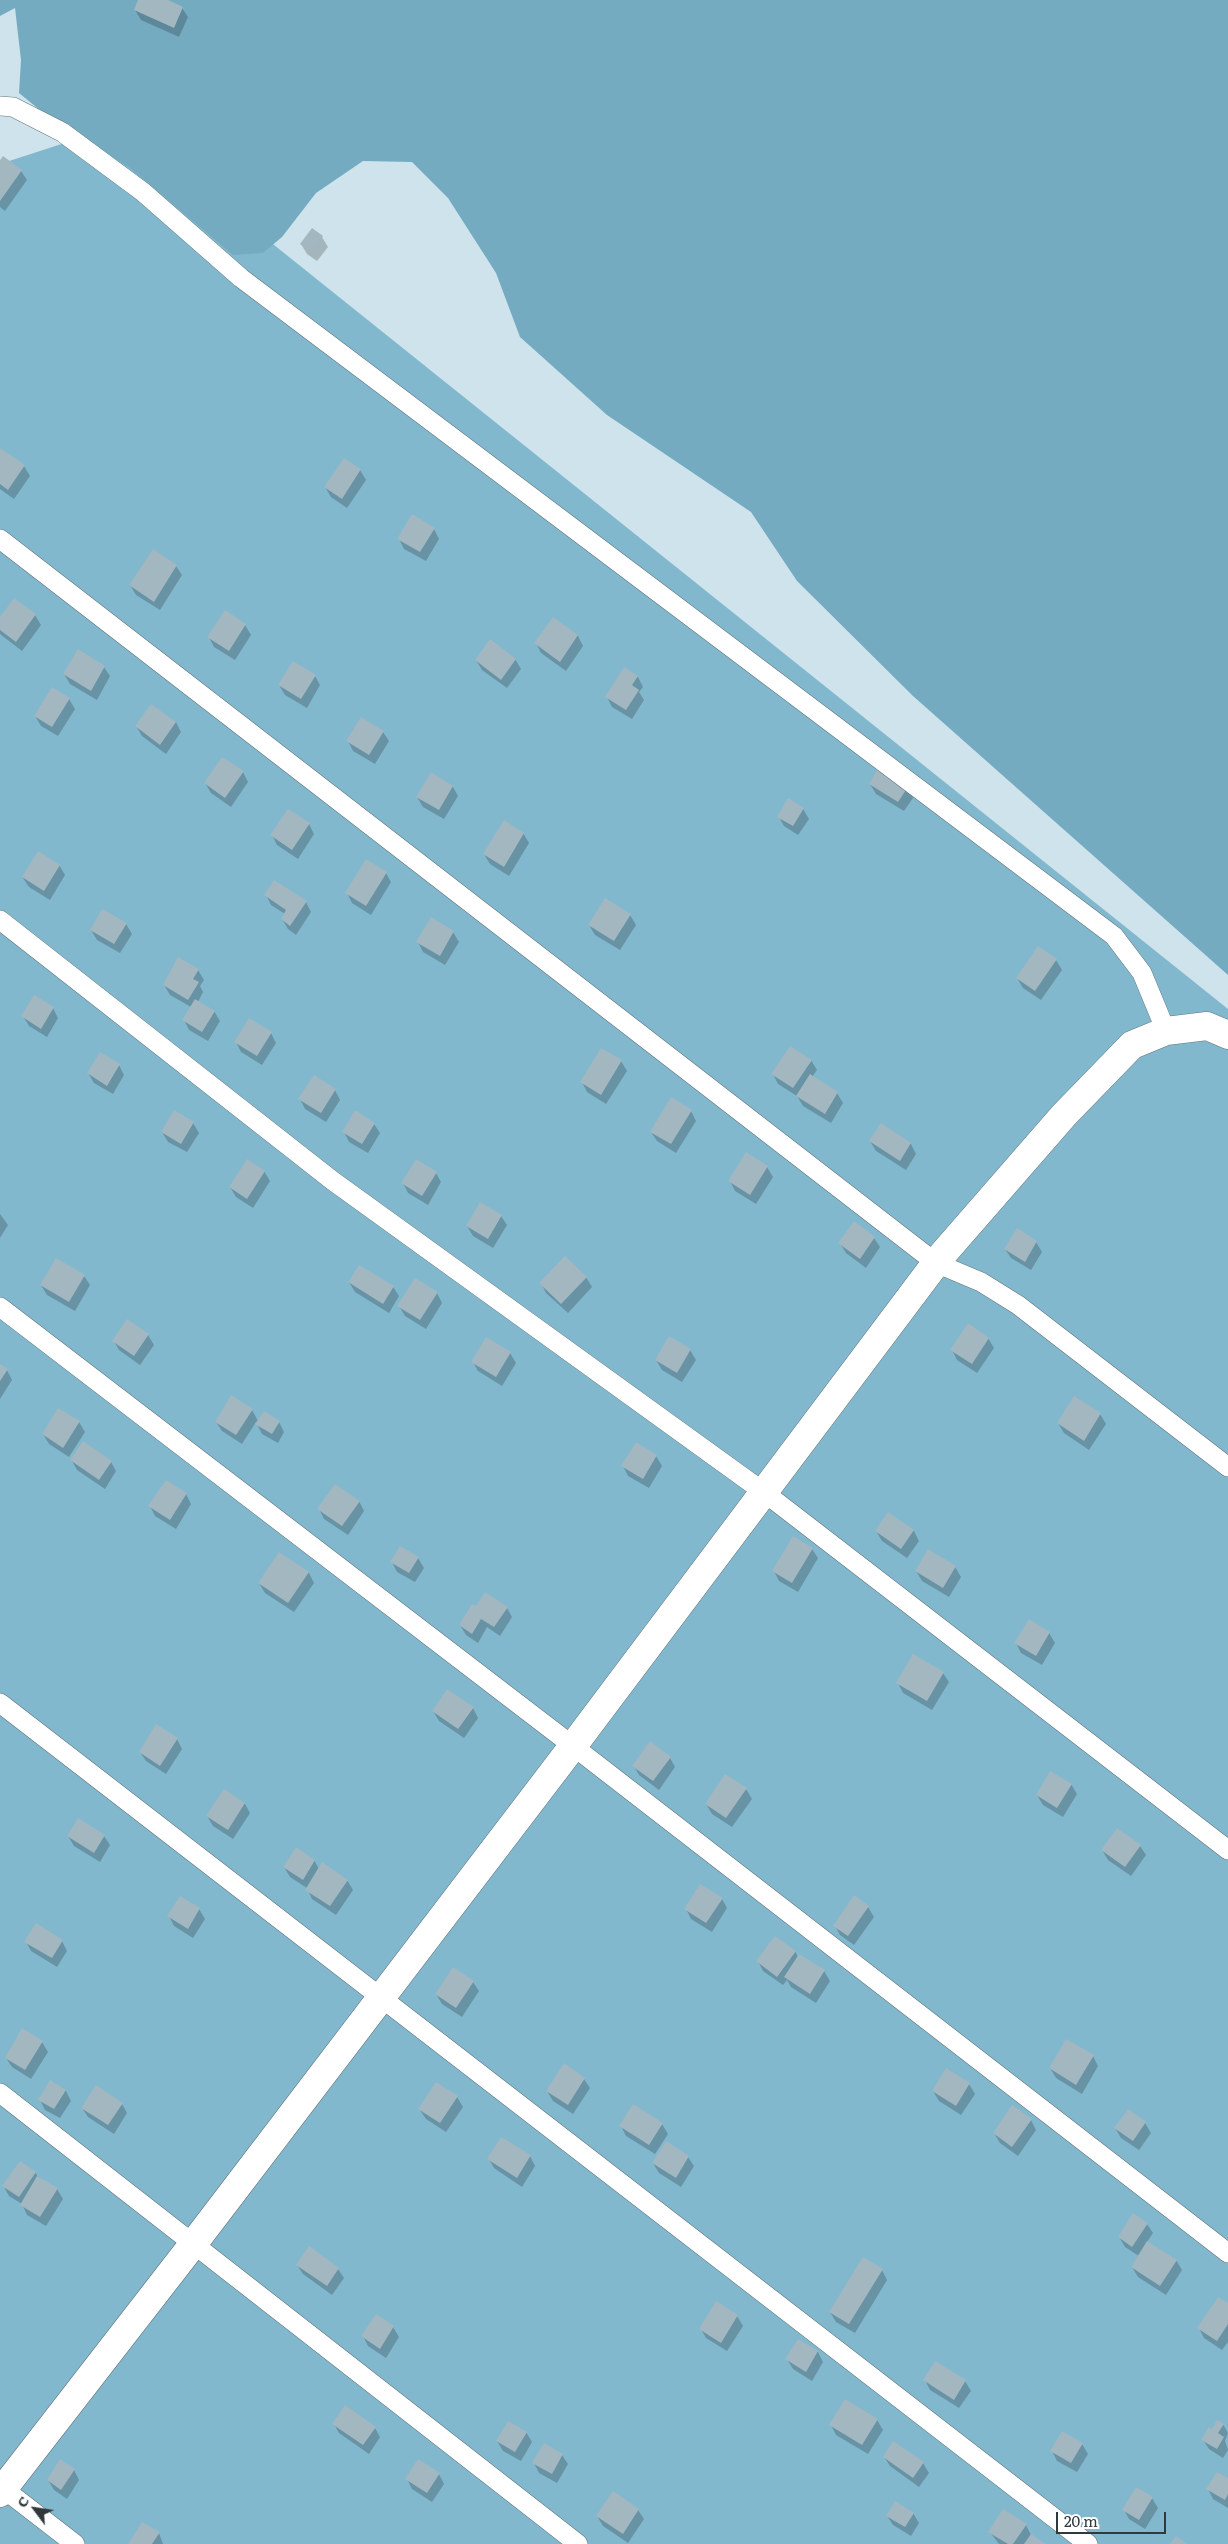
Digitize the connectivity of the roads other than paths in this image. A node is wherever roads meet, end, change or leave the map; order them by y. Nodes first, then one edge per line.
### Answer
1 (0, 106) edge
2 (0, 539) edge
3 (0, 920) edge
4 (1166, 1031) junction
5 (1228, 1035) edge
6 (936, 1263) junction
7 (0, 1307) edge
8 (1228, 1467) edge
9 (765, 1494) junction
10 (0, 1703) edge
11 (573, 1746) junction
12 (1228, 1850) edge
13 (381, 1997) junction
14 (0, 2093) edge
15 (194, 2243) junction
16 (1228, 2253) edge
17 (1, 2489) edge
18 (75, 2544) edge
19 (578, 2544) edge
20 (1088, 2544) edge

1 - 4 lane
2 - 6 lane
3 - 9 lane
4 - 5 street
4 - 6 street
6 - 8 lane
6 - 9 street
7 - 11 lane
9 - 11 street
9 - 12 lane
10 - 13 lane
11 - 13 street
11 - 16 lane
13 - 15 street
13 - 20 lane
14 - 15 lane
15 - 17 street
15 - 19 lane
17 - 18 lane

